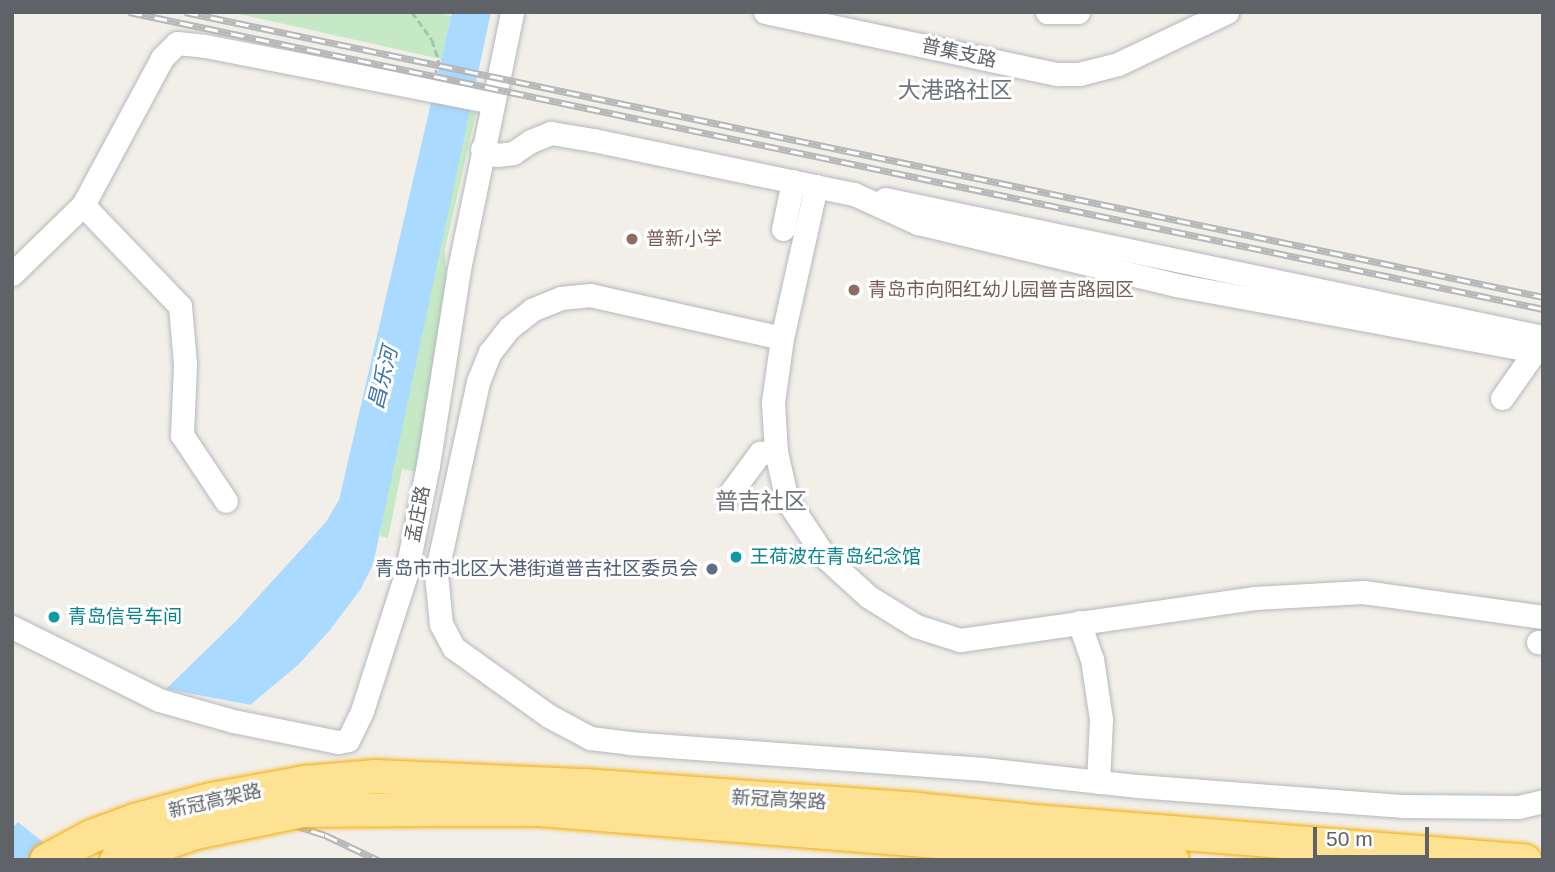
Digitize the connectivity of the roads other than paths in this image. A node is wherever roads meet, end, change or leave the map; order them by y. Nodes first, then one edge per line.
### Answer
1 (512, 12) edge
2 (765, 12) edge
3 (1047, 12) edge
4 (1077, 12) edge
5 (1227, 12) edge
6 (482, 100) junction
7 (482, 149) junction
8 (805, 183) junction
9 (83, 205) junction
10 (783, 229) dead end
11 (12, 274) edge
12 (782, 338) junction
13 (1540, 347) edge
14 (1502, 398) dead end
15 (776, 452) junction
16 (731, 492) dead end
17 (226, 500) dead end
18 (1543, 617) edge
19 (1079, 622) junction
20 (12, 627) edge
21 (1098, 782) junction
22 (1543, 801) edge
23 (46, 860) edge
24 (116, 860) edge
25 (1172, 860) edge
26 (1524, 860) edge

1 - 6 street, 孟庄路
2 - 5 street, 普集支路
3 - 4 street
6 - 7 street, 孟庄路
6 - 9 street
7 - 8 street
7 - 20 street, 孟庄路
8 - 10 street
8 - 12 street
8 - 13 street
9 - 11 street
9 - 17 street
12 - 15 street
12 - 21 street
13 - 14 street
15 - 16 street
15 - 19 street
18 - 19 street
19 - 21 street
21 - 22 street
23 - 26 highway, 新冠高架路, bridge
24 - 25 highway, 新冠高架路, bridge

